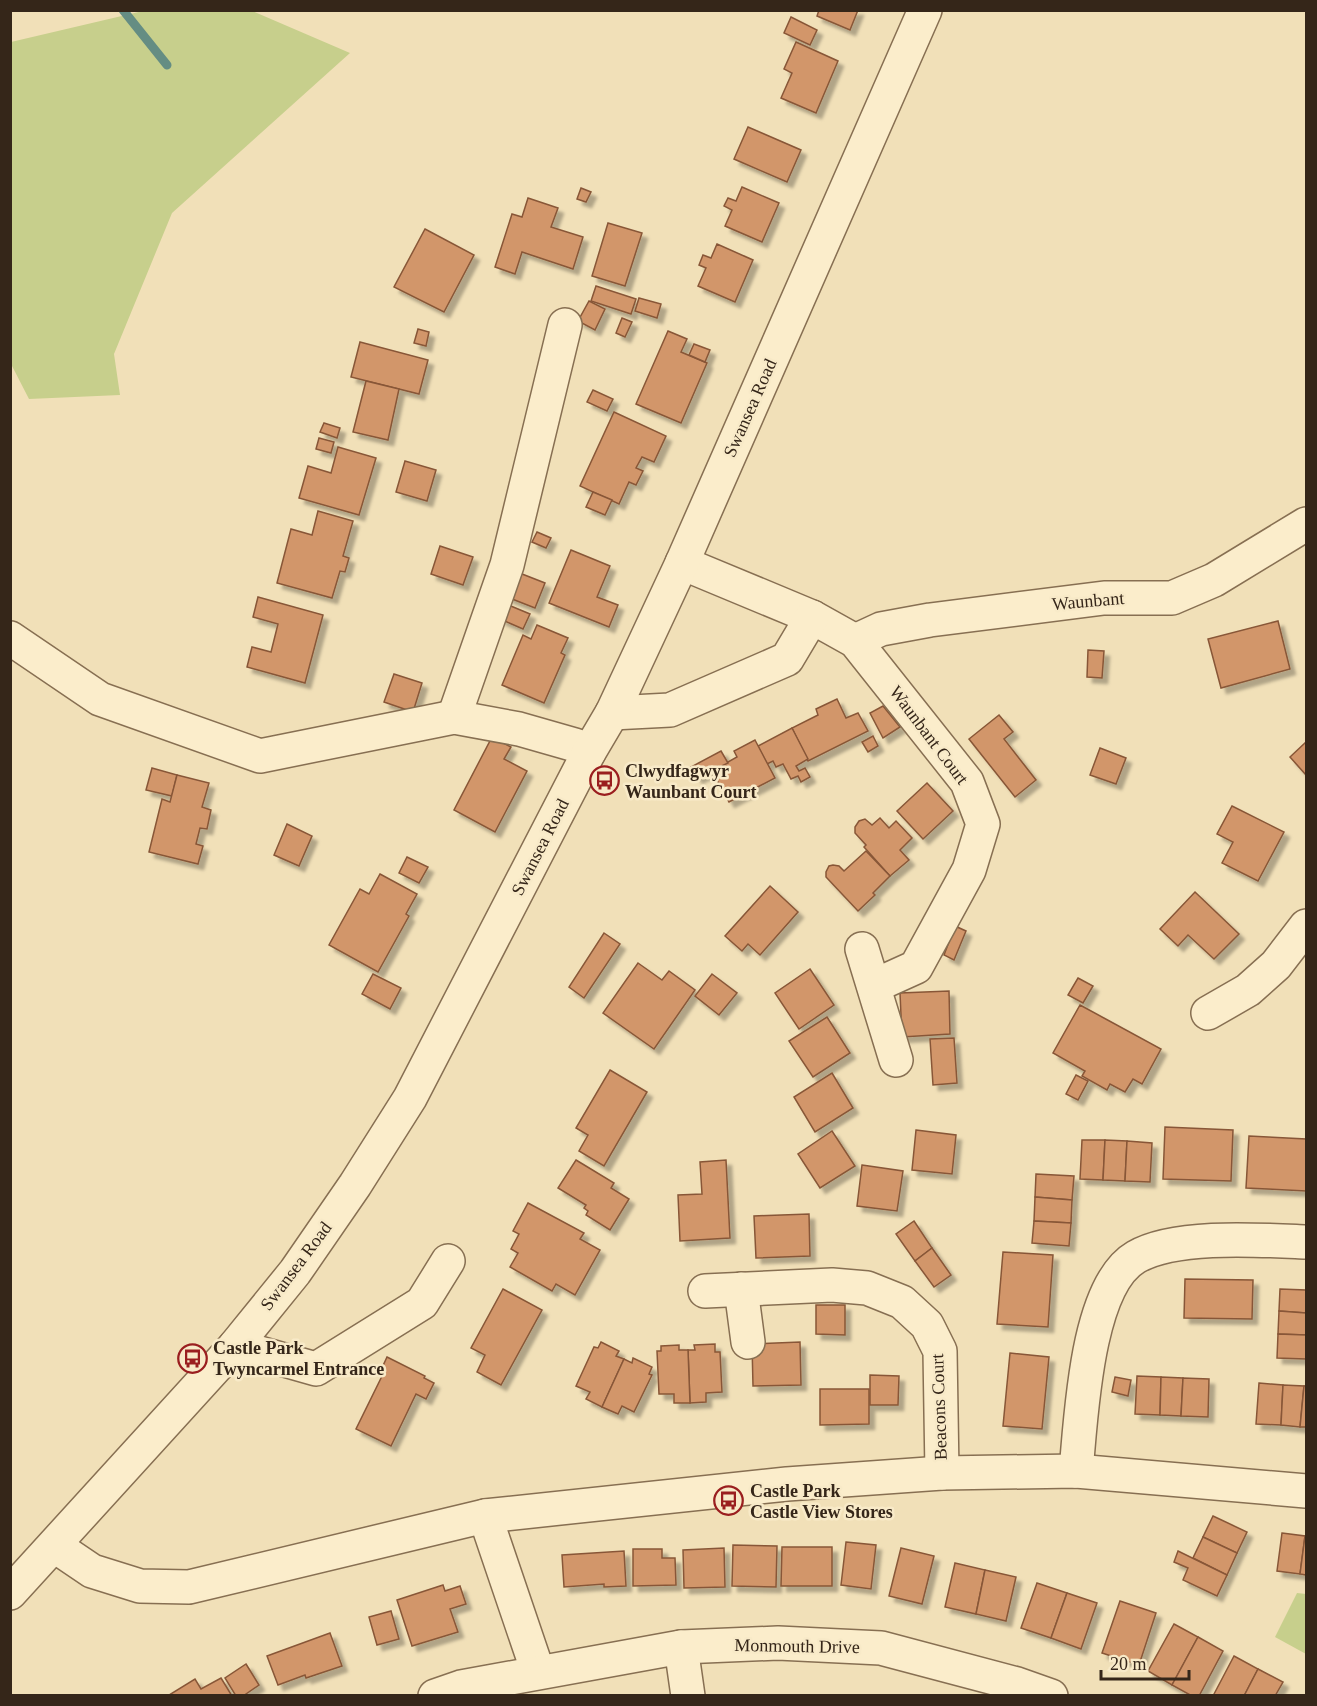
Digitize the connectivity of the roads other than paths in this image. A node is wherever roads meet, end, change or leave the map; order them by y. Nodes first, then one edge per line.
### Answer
1 (925, 10) edge
2 (565, 325) dead end
3 (1306, 524) edge
4 (681, 562) junction
5 (812, 617) junction
6 (10, 638) edge
7 (855, 642) junction
8 (612, 713) junction
9 (454, 717) junction
10 (590, 752) junction
11 (1306, 926) edge
12 (862, 949) dead end
13 (874, 986) junction
14 (1208, 1013) dead end
15 (896, 1060) dead end
16 (1306, 1242) edge
17 (448, 1261) dead end
18 (741, 1289) junction
19 (705, 1291) dead end
20 (748, 1342) dead end
21 (235, 1346) junction
22 (1076, 1471) junction
23 (942, 1473) junction
24 (1306, 1491) edge
25 (485, 1516) junction
26 (55, 1546) junction
27 (10, 1593) edge
28 (681, 1647) junction
29 (538, 1672) junction
30 (1014, 1690) edge
31 (435, 1695) edge
32 (688, 1695) edge
33 (1051, 1695) edge

1 - 4 street, Swansea Road
2 - 9 street
3 - 7 street, Waunbant
4 - 5 street, Waunbant Court
4 - 8 street, Swansea Road
5 - 7 street, Waunbant Court
5 - 8 street
6 - 9 street
7 - 13 street, Waunbant Court
8 - 10 street, Swansea Road
9 - 10 street
10 - 21 street, Swansea Road
11 - 14 street
12 - 13 street
13 - 15 street
16 - 22 street
17 - 21 street
18 - 19 street, Beacons Court
18 - 20 street
18 - 23 street, Beacons Court
21 - 26 street, Swansea Road
22 - 23 street
22 - 24 street
23 - 25 street
25 - 26 street
25 - 29 street
26 - 27 street, Swansea Road
28 - 29 street, Monmouth Drive
28 - 30 street, Monmouth Drive
28 - 32 street
29 - 31 street, Monmouth Drive
30 - 33 street, Monmouth Drive

